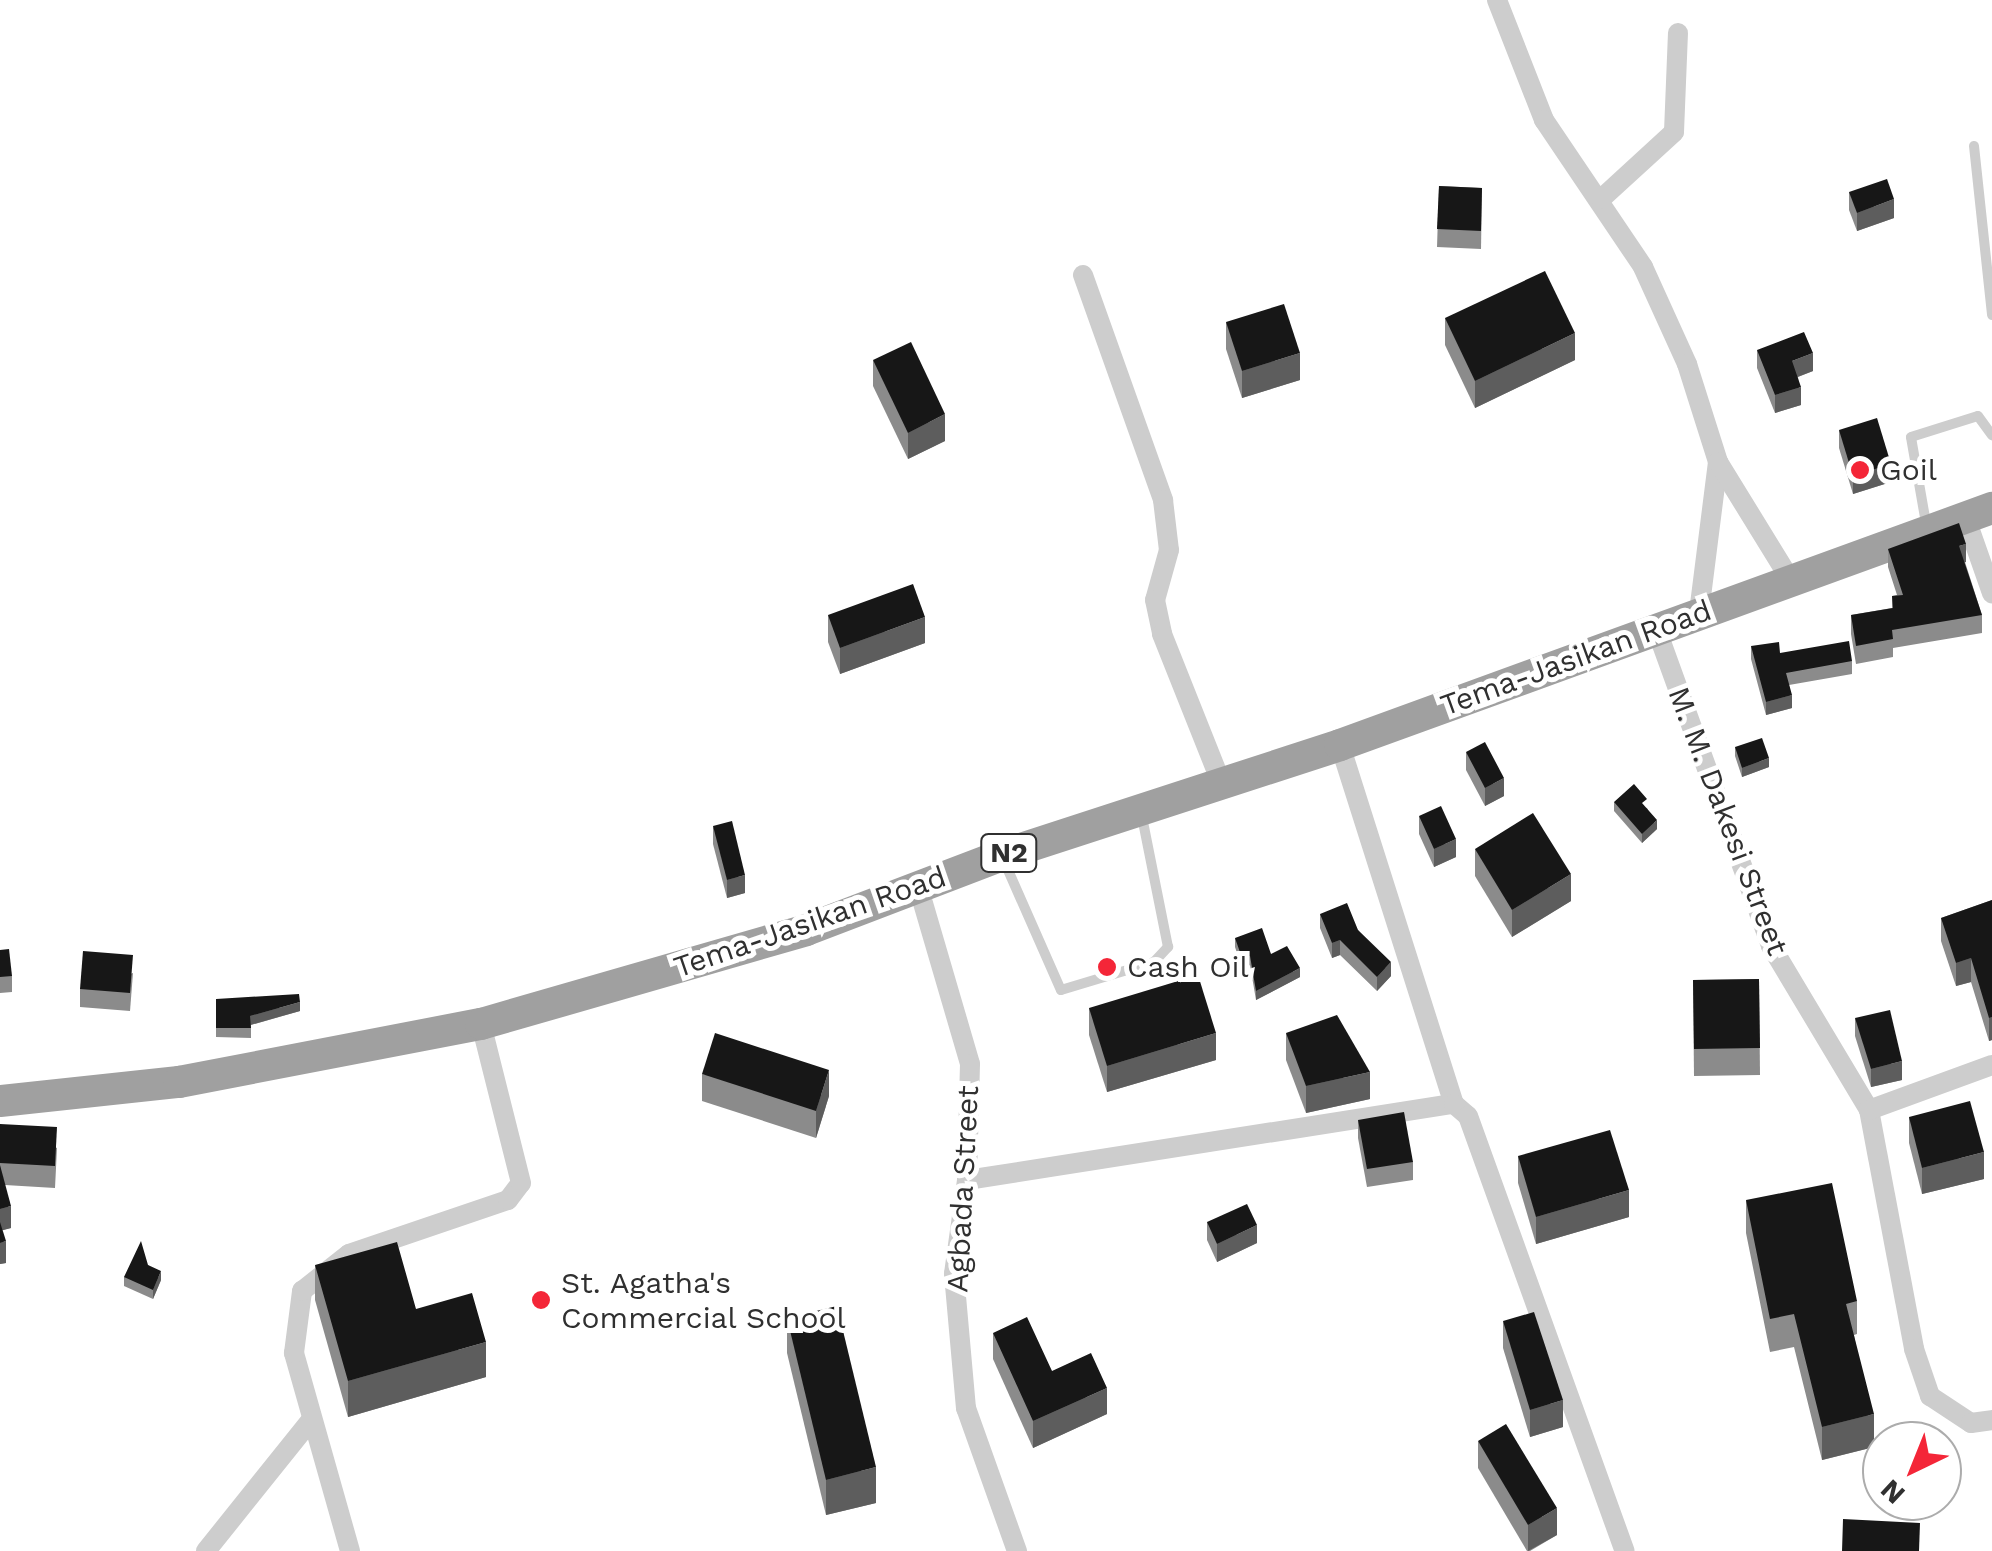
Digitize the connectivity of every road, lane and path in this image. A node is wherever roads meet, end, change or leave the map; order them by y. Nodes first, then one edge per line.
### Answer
1 (1497, 0) edge
2 (1678, 32) dead end
3 (1974, 146) dead end
4 (1601, 198) junction
5 (1082, 275) dead end
6 (1992, 315) edge
7 (1992, 410) edge
8 (1986, 422) junction
9 (1992, 434) edge
10 (1718, 462) junction
11 (1978, 512) edge
12 (1928, 530) junction
13 (1790, 580) junction
14 (1992, 594) edge
15 (1699, 613) junction
16 (1656, 628) junction
17 (1340, 745) junction
18 (1220, 782) junction
19 (1141, 809) junction
20 (1002, 855) junction
21 (918, 886) junction
22 (481, 1024) junction
23 (1992, 1066) edge
24 (0, 1101) edge
25 (1454, 1104) junction
26 (1869, 1110) junction
27 (967, 1180) junction
28 (1992, 1420) edge
29 (310, 1421) junction
30 (206, 1551) edge
31 (350, 1551) edge
32 (1017, 1551) edge
33 (1624, 1551) edge

1 - 4 street
2 - 4 street
3 - 6 lane
4 - 10 street
5 - 18 street
7 - 8 lane
8 - 9 lane
8 - 12 lane
10 - 13 street
10 - 15 street
11 - 12 highway, Tema-Jasikan Road / N2
11 - 14 street
12 - 13 highway, Tema-Jasikan Road / N2
13 - 15 highway, Tema-Jasikan Road / N2
15 - 16 highway, Tema-Jasikan Road / N2
16 - 17 highway, Tema-Jasikan Road / N2
16 - 26 street, M. M. Dakesi Street
17 - 18 highway, Tema-Jasikan Road / N2
17 - 25 street
18 - 19 highway, Tema-Jasikan Road / N2
19 - 20 highway, Tema-Jasikan Road / N2
19 - 20 lane
20 - 21 highway, Tema-Jasikan Road / N2
21 - 22 highway, Tema-Jasikan Road / N2
21 - 27 street, Agbada Street
22 - 24 highway, Tema-Jasikan Road / N2
22 - 29 street
23 - 26 street
25 - 27 street
25 - 33 street
26 - 28 street, M. M. Dakesi Street
27 - 32 street, Agbada Street
29 - 30 street
29 - 31 street

